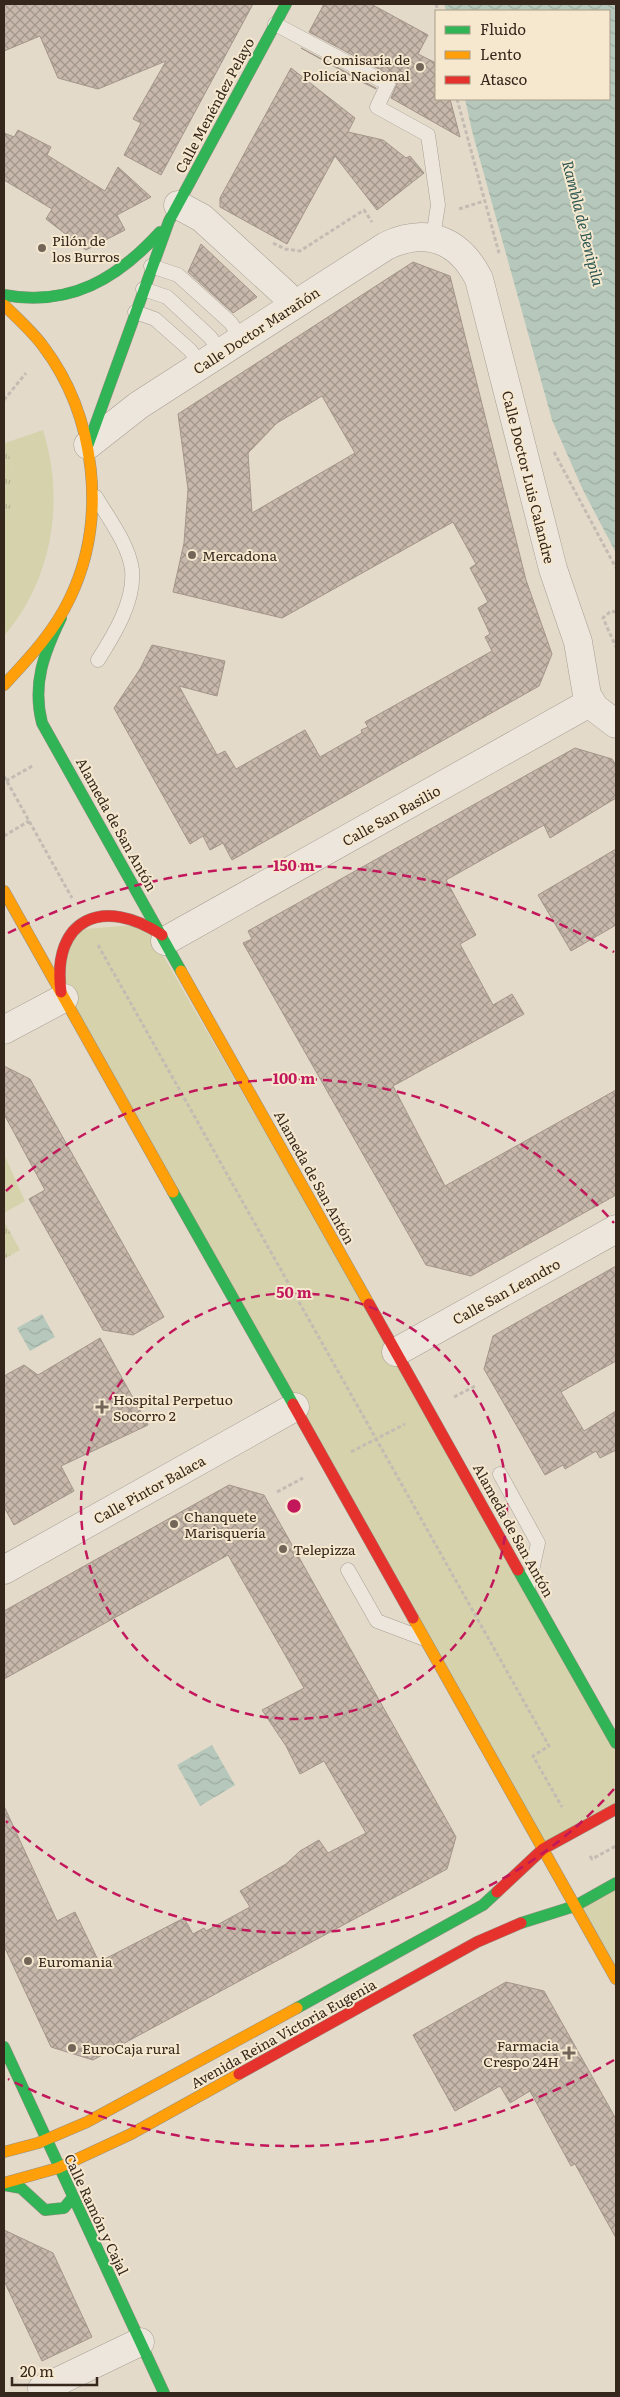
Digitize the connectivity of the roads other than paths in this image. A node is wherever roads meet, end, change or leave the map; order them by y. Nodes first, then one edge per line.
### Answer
1 (286, 4) edge
2 (275, 24) junction
3 (173, 213) junction
4 (433, 237) junction
5 (151, 266) junction
6 (143, 289) junction
7 (4, 294) edge
8 (4, 305) edge
9 (292, 306) junction
10 (135, 312) junction
11 (221, 352) junction
12 (88, 445) junction
13 (93, 493) junction
14 (61, 618) junction
15 (98, 660) dead end
16 (4, 685) edge
17 (590, 702) junction
18 (616, 724) edge
19 (4, 891) edge
20 (163, 938) junction
21 (63, 996) junction
22 (4, 1030) edge
23 (616, 1229) edge
24 (396, 1352) junction
25 (295, 1407) junction
26 (500, 1474) dead end
27 (4, 1570) edge
28 (348, 1570) dead end
29 (529, 1587) junction
30 (424, 1639) junction
31 (616, 1742) edge
32 (616, 1809) edge
33 (543, 1849) junction
34 (616, 1883) edge
35 (575, 1906) junction
36 (616, 1979) edge
37 (4, 2047) edge
38 (46, 2139) junction
39 (4, 2152) edge
40 (58, 2168) junction
41 (4, 2184) edge
42 (73, 2197) junction
43 (140, 2342) junction
44 (42, 2389) dead end
45 (164, 2393) edge

1 - 2 main road, Calle Menéndez Pelayo
2 - 3 main road, Calle Menéndez Pelayo
2 - 4 lane
3 - 5 main road
3 - 7 main road
3 - 9 street
4 - 9 street, Calle Doctor Marañón
4 - 17 street, Calle Doctor Luis Calandre
5 - 6 main road
5 - 11 lane
6 - 10 main road
6 - 11 lane
8 - 12 main road
9 - 11 street, Calle Doctor Marañón
10 - 11 lane
10 - 12 main road
11 - 12 street, Calle Doctor Marañón
12 - 13 main road
13 - 14 main road
13 - 15 lane
14 - 16 main road
14 - 20 main road, Alameda de San Antón
17 - 18 street
17 - 20 street, Calle San Basilio
19 - 21 main road
20 - 21 main road
20 - 24 main road, Alameda de San Antón
21 - 22 street
21 - 25 main road
23 - 24 street, Calle San Leandro
24 - 29 main road, Alameda de San Antón
25 - 27 street, Calle Pintor Balaca
25 - 30 main road
26 - 29 lane
28 - 30 lane
29 - 31 main road, Alameda de San Antón
30 - 33 main road
32 - 33 main road, Avenida Reina Victoria Eugenia
33 - 35 main road
33 - 38 main road, Avenida Reina Victoria Eugenia
34 - 35 main road, Avenida Reina Victoria Eugenia
35 - 36 main road
35 - 40 main road, Avenida Reina Victoria Eugenia
37 - 38 main road, Calle Ramón y Cajal
38 - 39 main road, Avenida Reina Victoria Eugenia
38 - 40 main road, Calle Ramón y Cajal
40 - 41 main road, Avenida Reina Victoria Eugenia
40 - 42 main road, Calle Ramón y Cajal
41 - 42 main road
42 - 43 main road, Calle Ramón y Cajal
43 - 44 street
43 - 45 main road, Calle Ramón y Cajal

